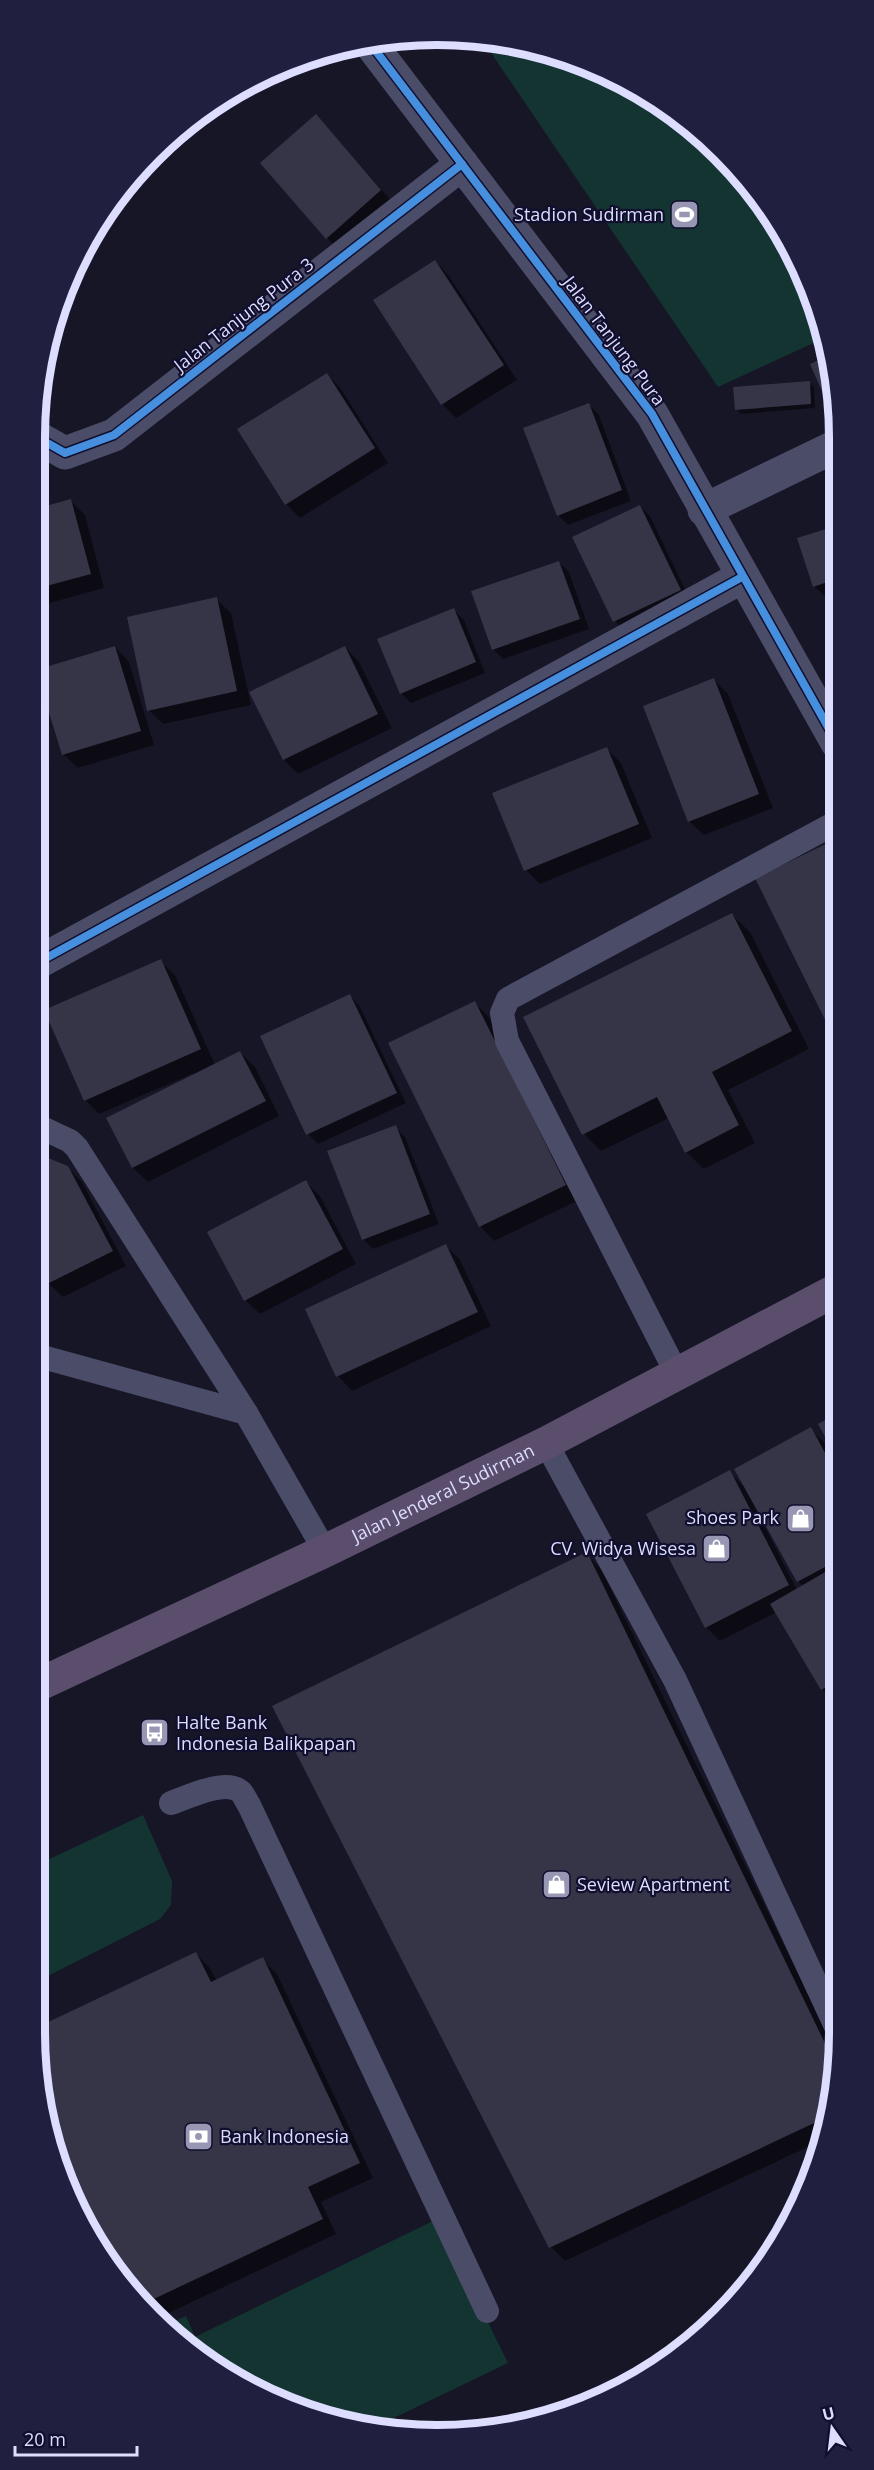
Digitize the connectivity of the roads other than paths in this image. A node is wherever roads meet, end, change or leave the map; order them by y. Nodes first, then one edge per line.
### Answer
1 (375, 50) edge
2 (462, 164) junction
3 (45, 442) edge
4 (829, 449) edge
5 (704, 510) junction
6 (742, 577) junction
7 (829, 728) edge
8 (829, 826) edge
9 (45, 959) edge
10 (45, 1129) edge
11 (829, 1294) edge
12 (45, 1358) edge
13 (677, 1374) junction
14 (246, 1413) junction
15 (546, 1443) junction
16 (325, 1551) junction
17 (45, 1682) edge
18 (171, 1803) dead end
19 (829, 2009) edge
20 (487, 2311) dead end

1 - 2 street, Jalan Tanjung Pura
2 - 3 street, Jalan Tanjung Pura 3
2 - 5 street, Jalan Tanjung Pura
4 - 5 street
5 - 6 street, Jalan Tanjung Pura
6 - 7 street, Jalan Tanjung Pura
6 - 9 street
8 - 13 lane
10 - 14 lane
11 - 13 highway, Jalan Jenderal Sudirman
12 - 14 lane
13 - 15 highway, Jalan Jenderal Sudirman
14 - 16 lane
15 - 16 highway, Jalan Jenderal Sudirman
15 - 19 lane
16 - 17 highway, Jalan Jenderal Sudirman
18 - 20 lane

